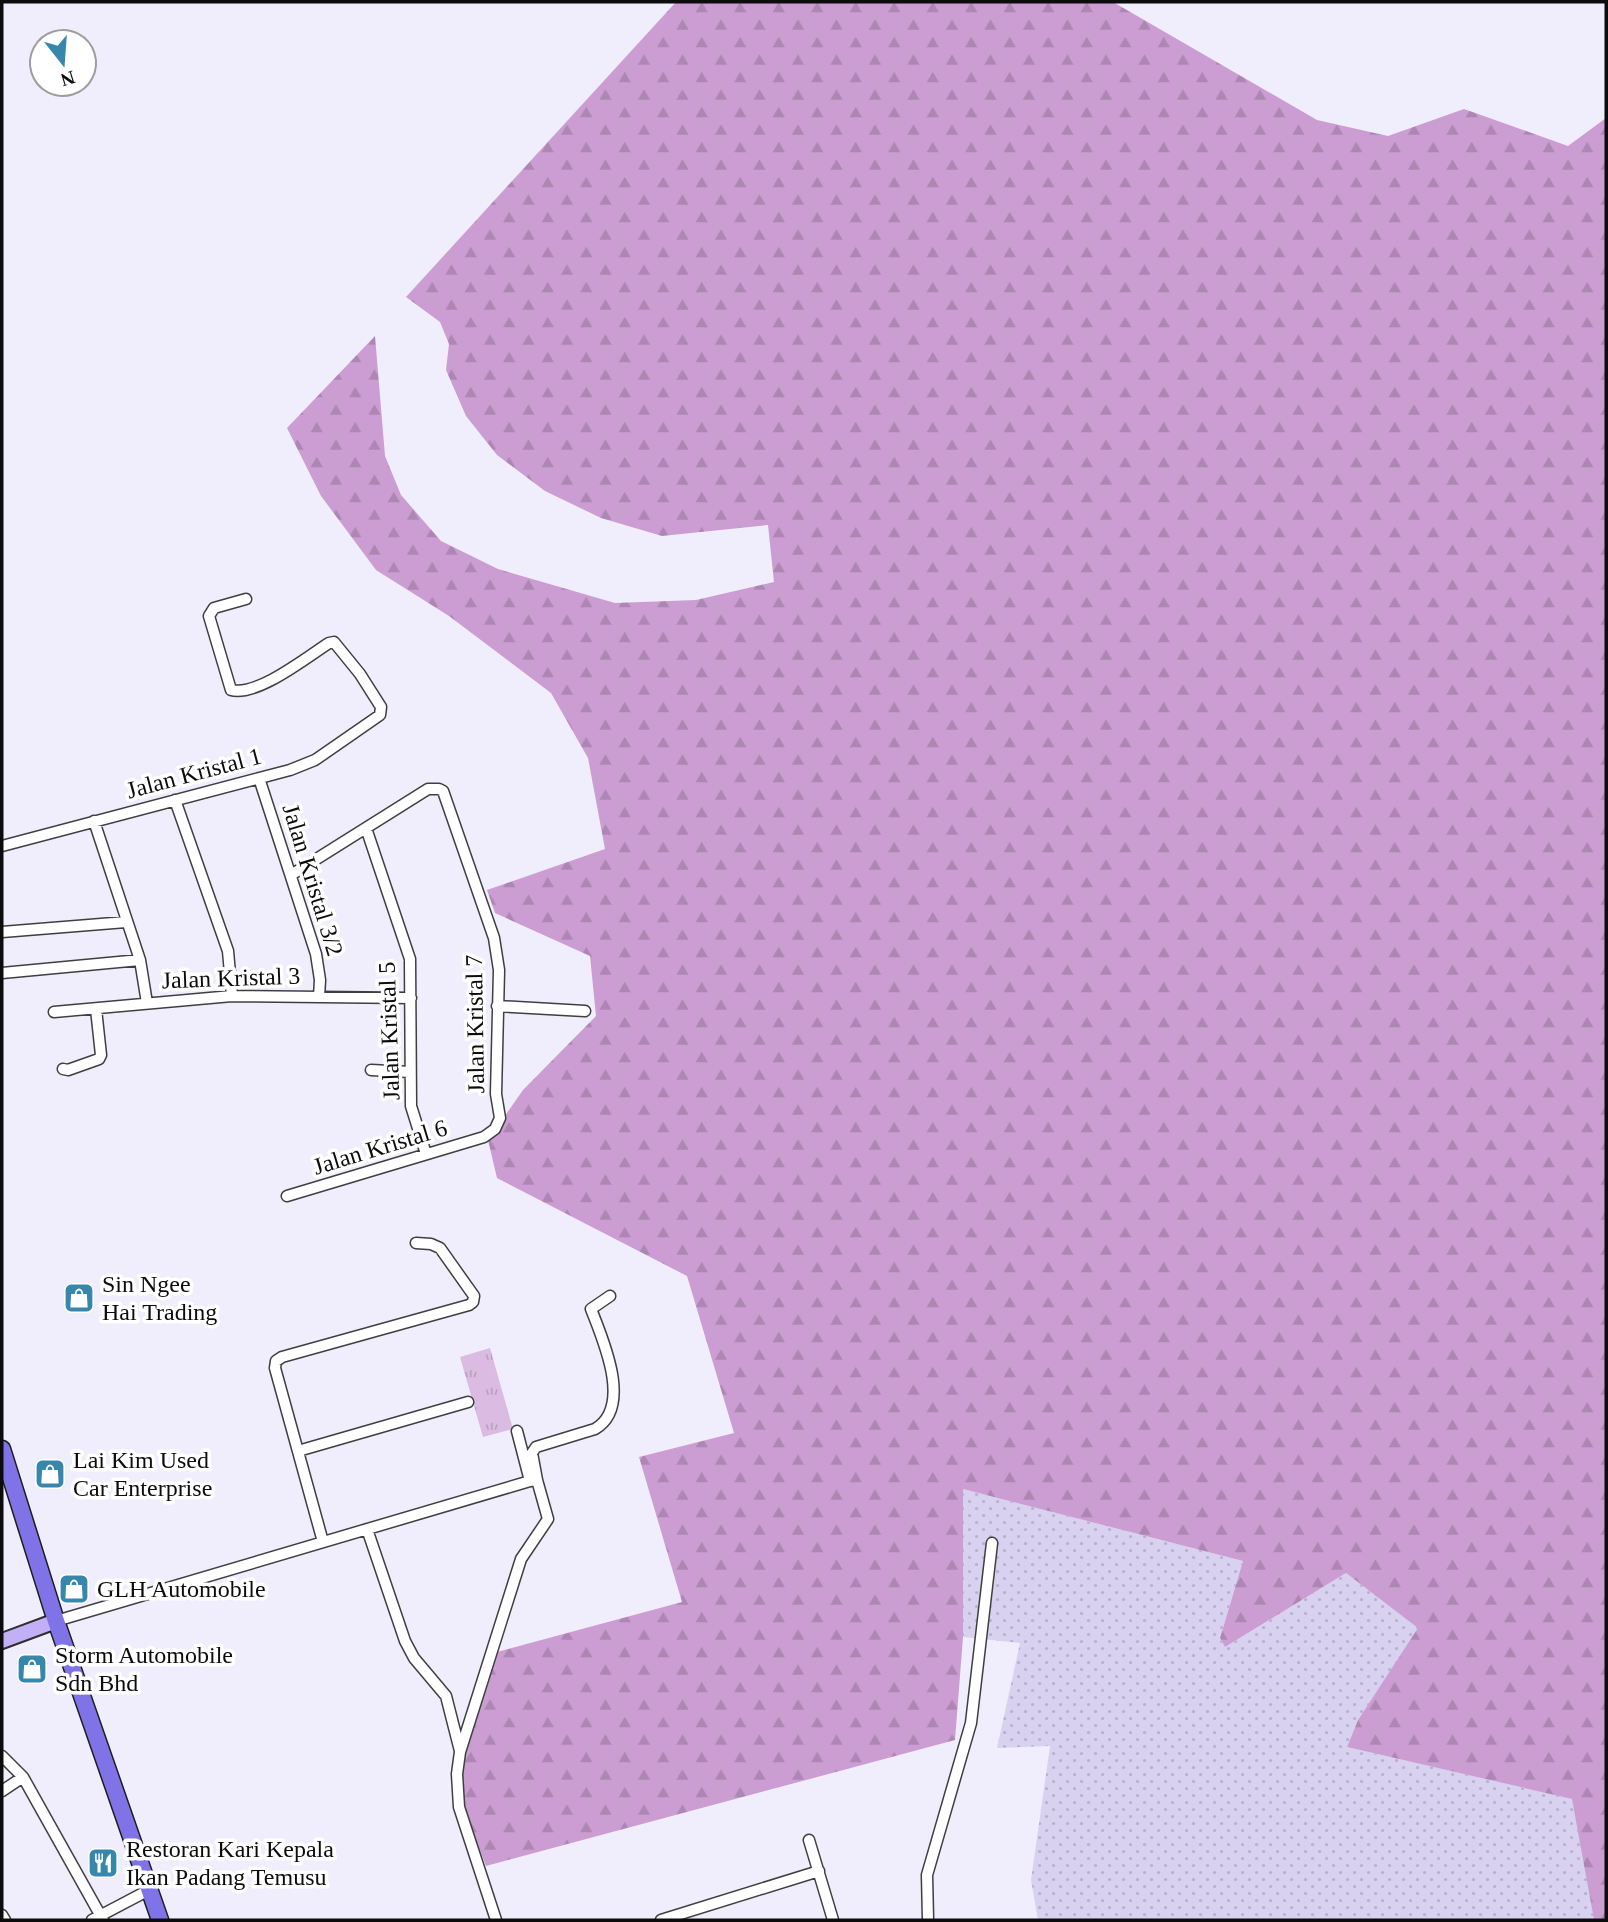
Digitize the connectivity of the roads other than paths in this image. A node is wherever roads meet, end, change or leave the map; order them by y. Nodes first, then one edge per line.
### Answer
1 (246, 599) dead end
2 (259, 778) junction
3 (175, 800) junction
4 (94, 821) junction
5 (366, 828) junction
6 (2, 846) edge
7 (291, 875) junction
8 (126, 922) junction
9 (2, 932) edge
10 (140, 960) junction
11 (2, 973) edge
12 (232, 996) junction
13 (318, 997) junction
14 (411, 998) junction
15 (147, 1003) junction
16 (497, 1006) junction
17 (96, 1009) junction
18 (584, 1011) dead end
19 (54, 1012) dead end
20 (63, 1069) dead end
21 (371, 1070) dead end
22 (410, 1072) junction
23 (484, 1137) joint
24 (426, 1154) junction
25 (287, 1196) dead end
26 (416, 1243) dead end
27 (610, 1296) dead end
28 (468, 1402) dead end
29 (517, 1431) dead end
30 (2, 1448) edge
31 (298, 1451) junction
32 (533, 1480) junction
33 (367, 1530) junction
34 (323, 1542) junction
35 (992, 1543) dead end
36 (57, 1621) junction
37 (2, 1641) edge
38 (460, 1752) junction
39 (2, 1756) edge
40 (23, 1777) junction
41 (2, 1791) edge
42 (809, 1840) dead end
43 (819, 1871) junction
44 (149, 1890) junction
45 (2, 1915) edge
46 (99, 1919) edge
47 (5, 1920) edge
48 (160, 1920) edge
49 (496, 1920) edge
50 (661, 1920) edge
51 (833, 1920) edge
52 (928, 1920) edge

1 - 2 street, Jalan Kristal 1
2 - 3 street, Jalan Kristal 1
2 - 7 street, Jalan Kristal 3/2
3 - 4 street, Jalan Kristal 1
3 - 12 street
4 - 6 street, Jalan Kristal 1
4 - 8 street
5 - 7 street
5 - 14 street, Jalan Kristal 5
5 - 16 street, Jalan Kristal 7
7 - 13 street, Jalan Kristal 3/2
8 - 9 street
8 - 10 street
10 - 11 street
10 - 15 street
12 - 13 street, Jalan Kristal 3
12 - 15 street, Jalan Kristal 3
13 - 14 street, Jalan Kristal 3
14 - 22 street, Jalan Kristal 5
15 - 17 street, Jalan Kristal 3
16 - 18 street
16 - 23 street, Jalan Kristal 7
17 - 19 street, Jalan Kristal 3
17 - 20 street
21 - 22 street
22 - 24 street, Jalan Kristal 5
23 - 24 street, Jalan Kristal 6
24 - 25 street, Jalan Kristal 6
26 - 31 street
27 - 32 street
28 - 31 street
29 - 32 street
30 - 36 main road
31 - 34 street
32 - 33 street
32 - 38 street
33 - 34 street
33 - 38 street
34 - 36 street
35 - 52 street
36 - 37 street
36 - 44 main road
38 - 49 street
39 - 40 street
40 - 41 street
40 - 46 street
42 - 43 street
43 - 50 street
43 - 51 street
44 - 46 street
44 - 48 main road
45 - 47 street

